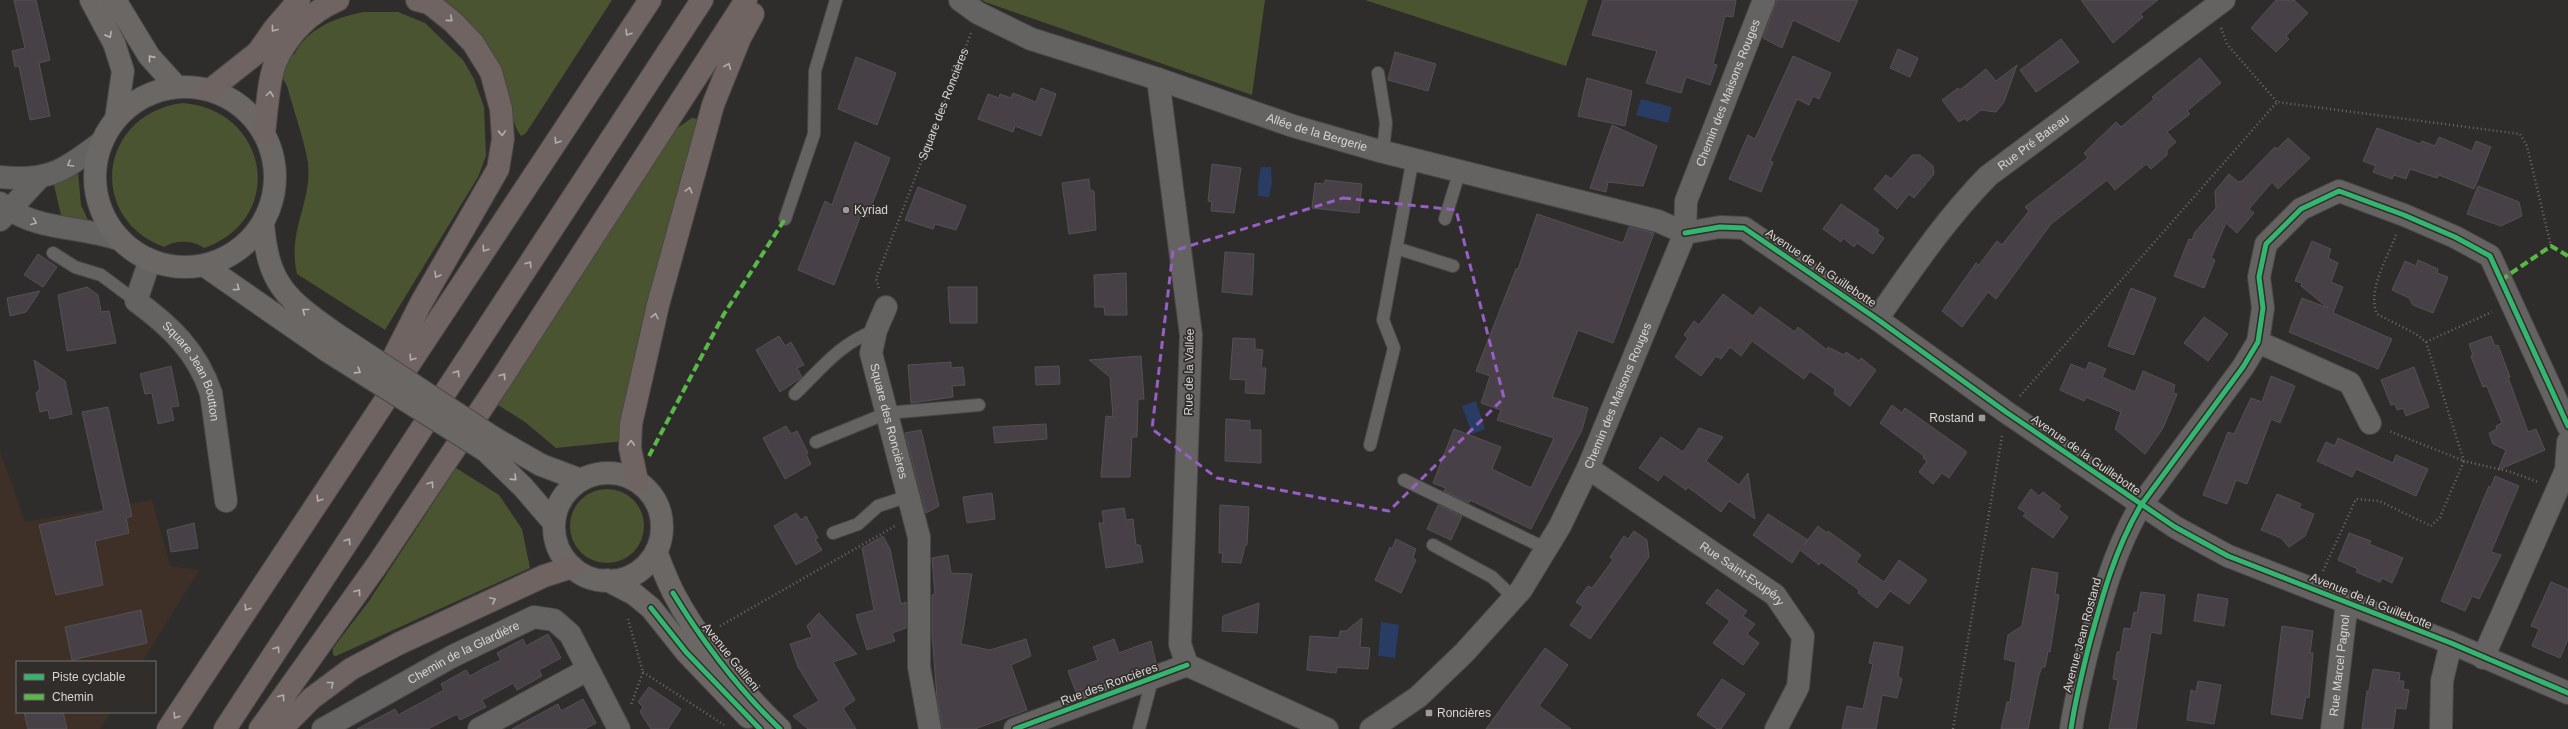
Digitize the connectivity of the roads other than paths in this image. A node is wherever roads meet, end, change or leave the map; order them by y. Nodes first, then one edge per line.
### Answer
1 (91, 0) edge
2 (115, 0) edge
3 (299, 0) edge
4 (338, 0) edge
5 (417, 0) edge
6 (650, 0) edge
7 (702, 0) edge
8 (746, 0) edge
9 (759, 0) edge
10 (836, 0) edge
11 (960, 0) edge
12 (1764, 0) edge
13 (2219, 5) edge
14 (1378, 73) dead end
15 (1158, 79) junction
16 (177, 87) junction
17 (210, 90) junction
18 (116, 119) junction
19 (264, 133) junction
20 (102, 142) junction
21 (1383, 151) junction
22 (1413, 158) junction
23 (1460, 170) junction
24 (0, 177) edge
25 (39, 178) junction
26 (3, 211) edge
27 (785, 219) dead end
28 (1445, 219) dead end
29 (263, 224) junction
30 (1685, 233) junction
31 (120, 240) junction
32 (1396, 248) junction
33 (53, 253) dead end
34 (150, 260) junction
35 (205, 266) junction
36 (1453, 266) dead end
37 (136, 301) junction
38 (886, 307) road end
39 (1877, 319) junction
40 (876, 330) junction
41 (331, 342) junction
42 (2258, 342) junction
43 (795, 394) dead end
44 (979, 405) dead end
45 (887, 413) junction
46 (2370, 423) road end
47 (2568, 426) edge
48 (816, 442) dead end
49 (2568, 442) edge
50 (490, 445) junction
51 (1370, 445) dead end
52 (340, 466) junction
53 (1588, 468) junction
54 (581, 480) junction
55 (1404, 480) dead end
56 (637, 481) junction
57 (226, 501) dead end
58 (2141, 505) junction
59 (912, 506) junction
60 (554, 524) junction
61 (833, 533) dead end
62 (1433, 545) dead end
63 (1547, 549) junction
64 (656, 551) junction
65 (572, 567) junction
66 (607, 580) junction
67 (1514, 598) junction
68 (2347, 602) junction
69 (2451, 643) junction
70 (2483, 658) junction
71 (1187, 665) junction
72 (587, 670) junction
73 (1152, 680) junction
74 (2568, 693) edge
75 (168, 729) edge
76 (225, 729) edge
77 (260, 729) edge
78 (281, 729) edge
79 (323, 729) edge
80 (479, 729) edge
81 (618, 729) edge
82 (760, 729) edge
83 (780, 729) edge
84 (930, 729) edge
85 (1015, 729) edge
86 (1139, 729) edge
87 (1327, 729) edge
88 (1371, 729) edge
89 (1776, 729) edge
90 (2070, 729) edge
91 (2332, 729) edge
92 (2441, 729) edge

1 -> 18 main road
16 -> 2 main road
3 -> 17 highway
19 -> 4 highway
5 -> 52 highway
6 -> 52 highway
76 -> 7 highway
77 -> 8 highway
56 -> 9 highway
10 - 27 lane
11 - 15 street, Allée de la Bergerie
12 - 30 street, Chemin des Maisons Rouges
13 - 39 street, Rue Pré Bateau
14 - 21 lane
15 - 21 street, Allée de la Bergerie
15 - 71 street, Rue de la Vallée
16 - 17 main road
16 - 18 main road
17 - 19 main road
18 - 20 main road
19 - 29 main road
20 -> 25 street
20 - 31 main road
21 - 22 street, Allée de la Bergerie
22 - 23 street, Allée de la Bergerie
22 - 32 lane
23 - 28 lane
23 - 30 street, Allée de la Bergerie
24 - 25 street
25 - 26 street
26 -> 31 street
29 - 35 main road
41 -> 29 main road
30 - 39 street, Avenue de la Guillebotte
30 - 53 street, Chemin des Maisons Rouges
31 - 34 main road
32 - 36 lane
32 - 51 lane
33 - 37 lane
34 - 35 main road
34 - 37 street
35 -> 41 main road
37 - 57 street, Square Jean Boutton
38 - 40 street, Square des Roncières
39 - 58 street, Avenue de la Guillebotte
40 - 43 lane
40 - 45 street, Square des Roncières
41 - 50 main road, bridge
42 - 46 street
42 - 47 street
42 - 58 street, Avenue Jean Rostand
44 - 45 lane
45 - 48 lane
45 - 59 street, Square des Roncières
49 - 70 street
50 - 54 main road
50 -> 60 main road
52 -> 75 highway
53 - 63 street, Chemin des Maisons Rouges
53 - 89 street, Rue Saint-Exupéry
54 - 56 main road
54 - 60 main road
55 - 63 lane
56 - 64 main road
58 - 68 street, Avenue de la Guillebotte
58 - 90 street, Avenue Jean Rostand
59 - 61 lane
59 - 84 street, Square des Roncières
60 - 65 main road
62 - 67 lane
63 - 67 street, Chemin des Maisons Rouges
64 - 66 main road
64 - 83 main road, Avenue Gallieni
65 - 66 main road
78 -> 65 highway
66 - 82 main road
67 - 88 street, Chemin des Maisons Rouges
68 - 69 street, Avenue de la Guillebotte
68 - 91 street, Rue Marcel Pagnol
69 - 70 street, Avenue de la Guillebotte
69 - 92 street
70 - 74 street, Avenue de la Guillebotte
71 - 73 street, Rue des Roncières
71 - 87 street
72 - 79 street, Chemin de la Glardière
72 - 80 street
72 - 81 street, Chemin de la Glardière
73 - 85 street, Rue des Roncières
73 - 86 lane

